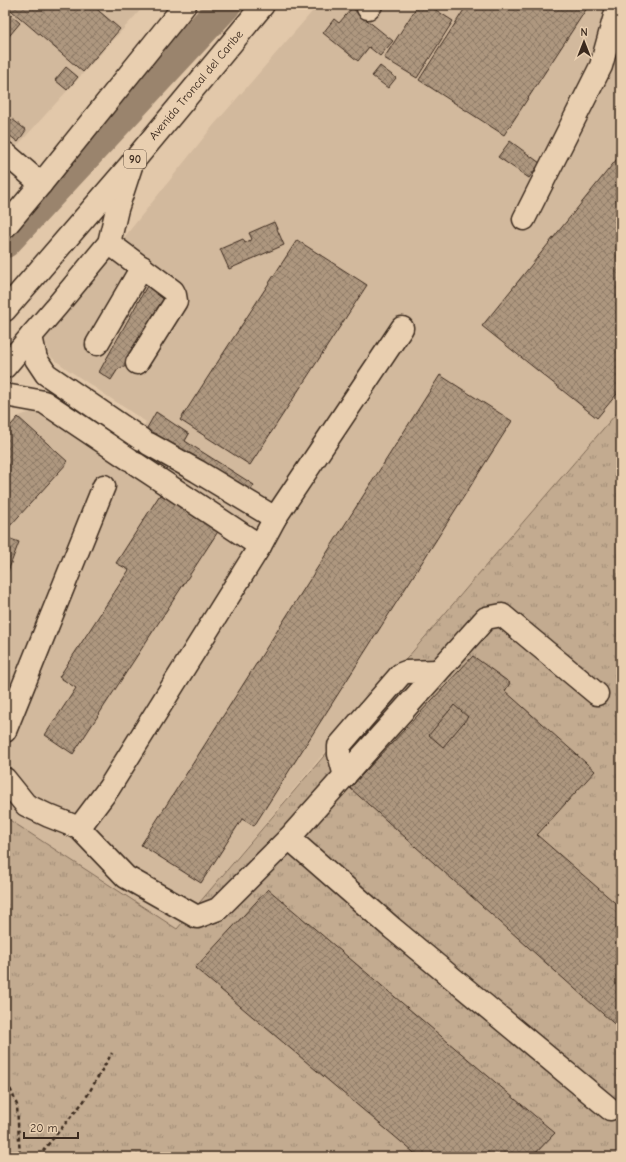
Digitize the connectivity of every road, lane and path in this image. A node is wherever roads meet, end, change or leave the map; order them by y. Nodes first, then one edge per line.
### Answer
1 (184, 5) edge
2 (263, 5) edge
3 (618, 5) edge
4 (5, 153) edge
5 (132, 163) junction
6 (41, 184) junction
7 (9, 216) edge
8 (524, 219) dead end
9 (108, 243) junction
10 (142, 267) junction
11 (5, 310) edge
12 (402, 328) dead end
13 (31, 336) junction
14 (97, 344) dead end
15 (137, 363) dead end
16 (5, 367) edge
17 (5, 395) edge
18 (104, 486) dead end
19 (275, 518) junction
20 (260, 546) junction
21 (597, 694) dead end
22 (5, 731) edge
23 (5, 779) edge
24 (79, 828) junction
25 (289, 838) junction
26 (112, 1053) dead end
27 (5, 1076) edge
28 (610, 1109) dead end
29 (20, 1157) edge
30 (39, 1157) edge

1 - 6 main road
2 - 5 main road, Avenida Troncal del Caribe / 90
3 - 8 main road
4 - 6 main road
5 - 9 main road
5 - 11 main road, Avenida Troncal del Caribe / 90
6 - 7 main road
9 - 10 main road
9 - 13 main road
10 - 14 main road
10 - 15 main road
12 - 19 main road
13 - 16 main road
13 - 19 main road
17 - 20 main road
18 - 22 main road
19 - 20 main road
20 - 24 main road
21 - 25 main road
23 - 24 main road
24 - 25 main road
25 - 28 main road
26 - 30 path
27 - 29 path

